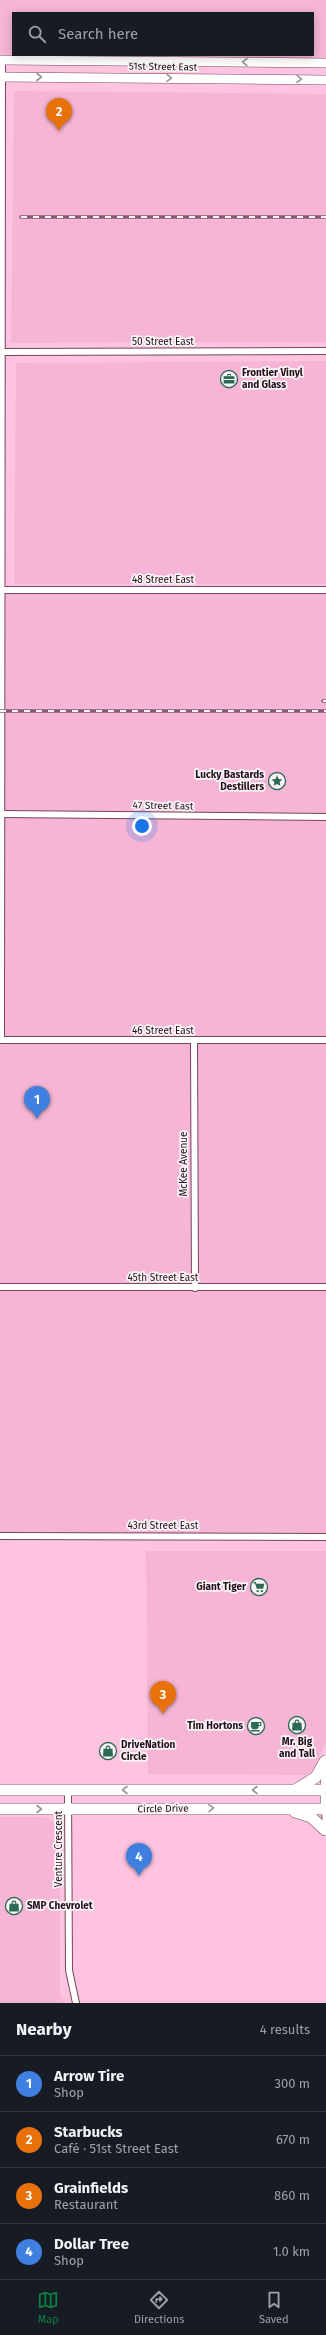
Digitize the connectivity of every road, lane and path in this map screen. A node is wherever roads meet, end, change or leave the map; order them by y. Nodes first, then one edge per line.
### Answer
1 (1, 60) edge
2 (326, 63) edge
3 (1, 77) edge
4 (326, 80) edge
5 (326, 351) edge
6 (1, 352) edge
7 (1, 590) edge
8 (326, 590) edge
9 (0, 814) edge
10 (326, 817) edge
11 (1, 1040) edge
12 (326, 1040) edge
13 (194, 1041) junction
14 (0, 1287) edge
15 (326, 1287) edge
16 (195, 1288) junction
17 (0, 1536) edge
18 (326, 1536) edge
19 (326, 1760) edge
20 (0, 1790) edge
21 (68, 1790) junction
22 (294, 1790) junction
23 (326, 1790) edge
24 (271, 1808) junction
25 (326, 1808) edge
26 (0, 1809) edge
27 (68, 1809) junction
28 (326, 1831) edge
29 (76, 2003) edge

2 -> 1 main road, 51st Street East
1 - 3 street
3 -> 4 main road, 51st Street East
3 - 6 street
5 - 6 street, 50 Street East
6 - 7 street
7 - 8 street, 48 Street East
7 - 9 street
9 - 10 street, 47 Street East
9 - 11 street
11 - 13 street, 46 Street East
12 - 13 street, 46 Street East
13 - 16 street, McKee Avenue
14 - 16 street, 45th Street East
15 - 16 street, 45th Street East
17 - 18 street, 43rd Street East
19 - 22 highway
19 - 23 main road
20 - 21 highway, Circle Drive
22 -> 21 highway, Circle Drive
21 - 27 street, Venture Crescent
22 - 23 highway, Circle Drive
23 - 25 main road
24 - 25 highway, Circle Drive
27 -> 24 highway, Circle Drive
24 - 28 highway
25 - 28 street
26 -> 27 highway, Circle Drive
27 - 29 street, Venture Crescent

